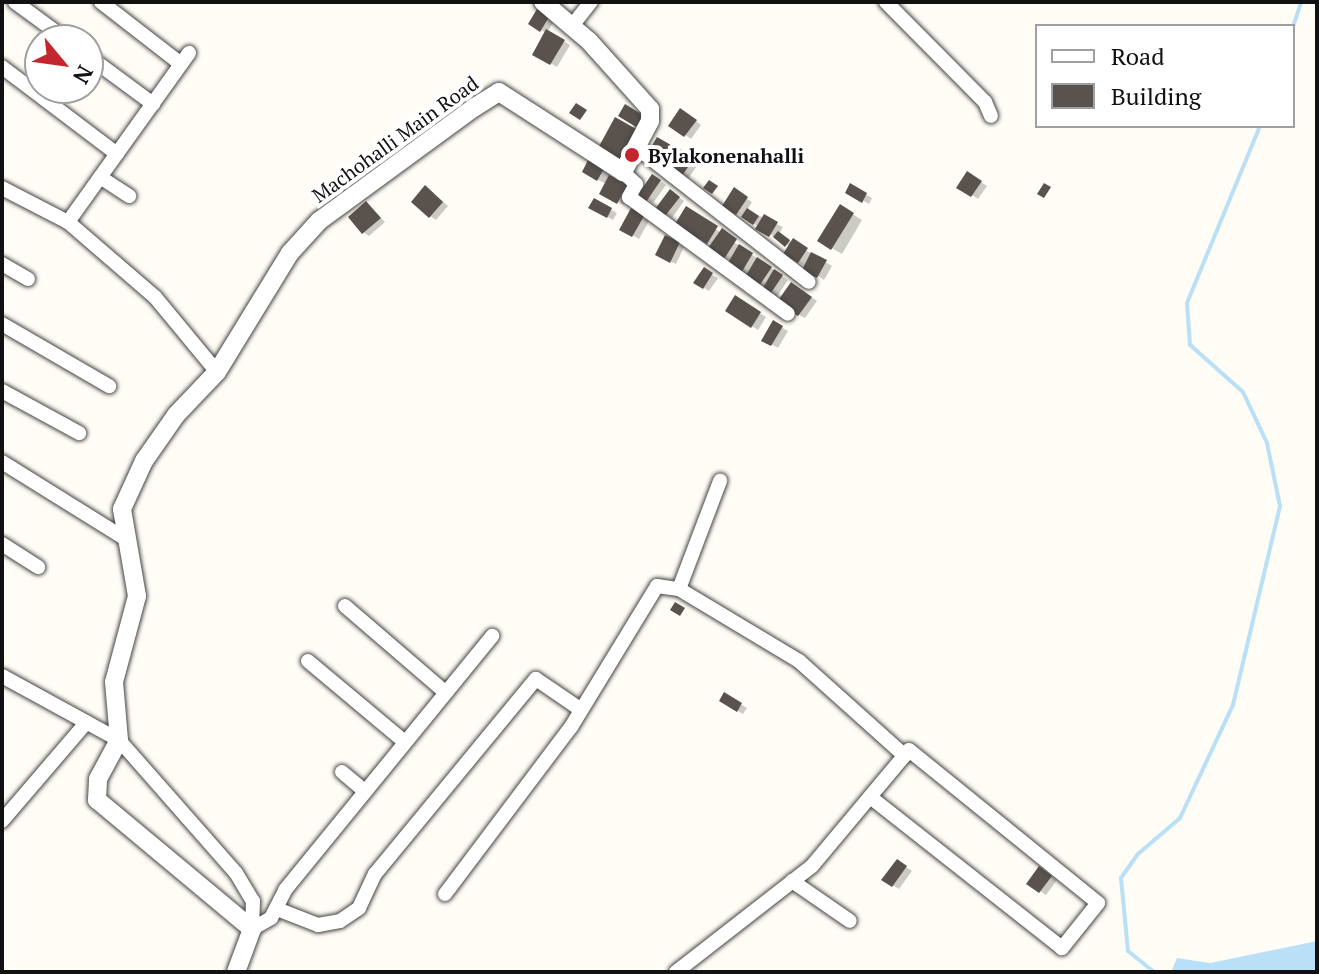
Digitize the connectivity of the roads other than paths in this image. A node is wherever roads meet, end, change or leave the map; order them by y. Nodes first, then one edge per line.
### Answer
1 (15, 2) edge
2 (101, 2) edge
3 (543, 2) edge
4 (591, 2) edge
5 (886, 2) edge
6 (45, 24) edge
7 (572, 26) junction
8 (2, 67) edge
9 (104, 68) edge
10 (153, 104) junction
11 (991, 116) dead end
12 (636, 147) junction
13 (117, 154) junction
14 (623, 172) junction
15 (100, 177) junction
16 (2, 188) edge
17 (129, 196) dead end
18 (68, 222) junction
19 (2, 264) edge
20 (28, 279) dead end
21 (809, 282) dead end
22 (788, 314) dead end
23 (2, 324) edge
24 (217, 372) junction
25 (109, 386) dead end
26 (2, 391) edge
27 (79, 433) dead end
28 (2, 462) edge
29 (720, 481) dead end
30 (124, 538) junction
31 (2, 544) edge
32 (38, 567) dead end
33 (679, 589) junction
34 (345, 606) dead end
35 (492, 636) dead end
36 (308, 661) dead end
37 (2, 676) edge
38 (446, 693) junction
39 (580, 709) junction
40 (87, 722) junction
41 (119, 740) junction
42 (405, 742) junction
43 (905, 756) junction
44 (342, 772) dead end
45 (365, 791) junction
46 (870, 797) junction
47 (2, 821) edge
48 (792, 881) junction
49 (445, 894) dead end
50 (277, 909) junction
51 (850, 921) dead end
52 (252, 929) junction
53 (236, 972) edge
54 (676, 972) edge

1 - 6 street
2 - 10 street
3 - 7 street
4 - 7 street
5 - 11 street
7 - 12 street
8 - 13 street
9 - 10 street
10 - 13 street
12 - 14 street
12 - 21 street
13 - 15 street
14 - 22 street
14 - 24 street, Machohalli Main Road
15 - 17 street
15 - 18 street
16 - 18 street
18 - 24 street
19 - 20 street
23 - 25 street
24 - 30 street, Machohalli Main Road
26 - 27 street
28 - 30 street
29 - 33 street
30 - 41 street, Machohalli Main Road
31 - 32 street
33 - 39 street
33 - 43 street
34 - 38 street
35 - 38 street
36 - 42 street
37 - 40 street
38 - 42 street
39 - 49 street
39 - 50 street
40 - 41 street
40 - 47 street
41 - 52 street
41 - 52 street
42 - 45 street
43 - 46 street
43 - 46 street
44 - 45 street
45 - 50 street
46 - 48 street
48 - 51 street
48 - 54 street
50 - 52 street
52 - 53 street

